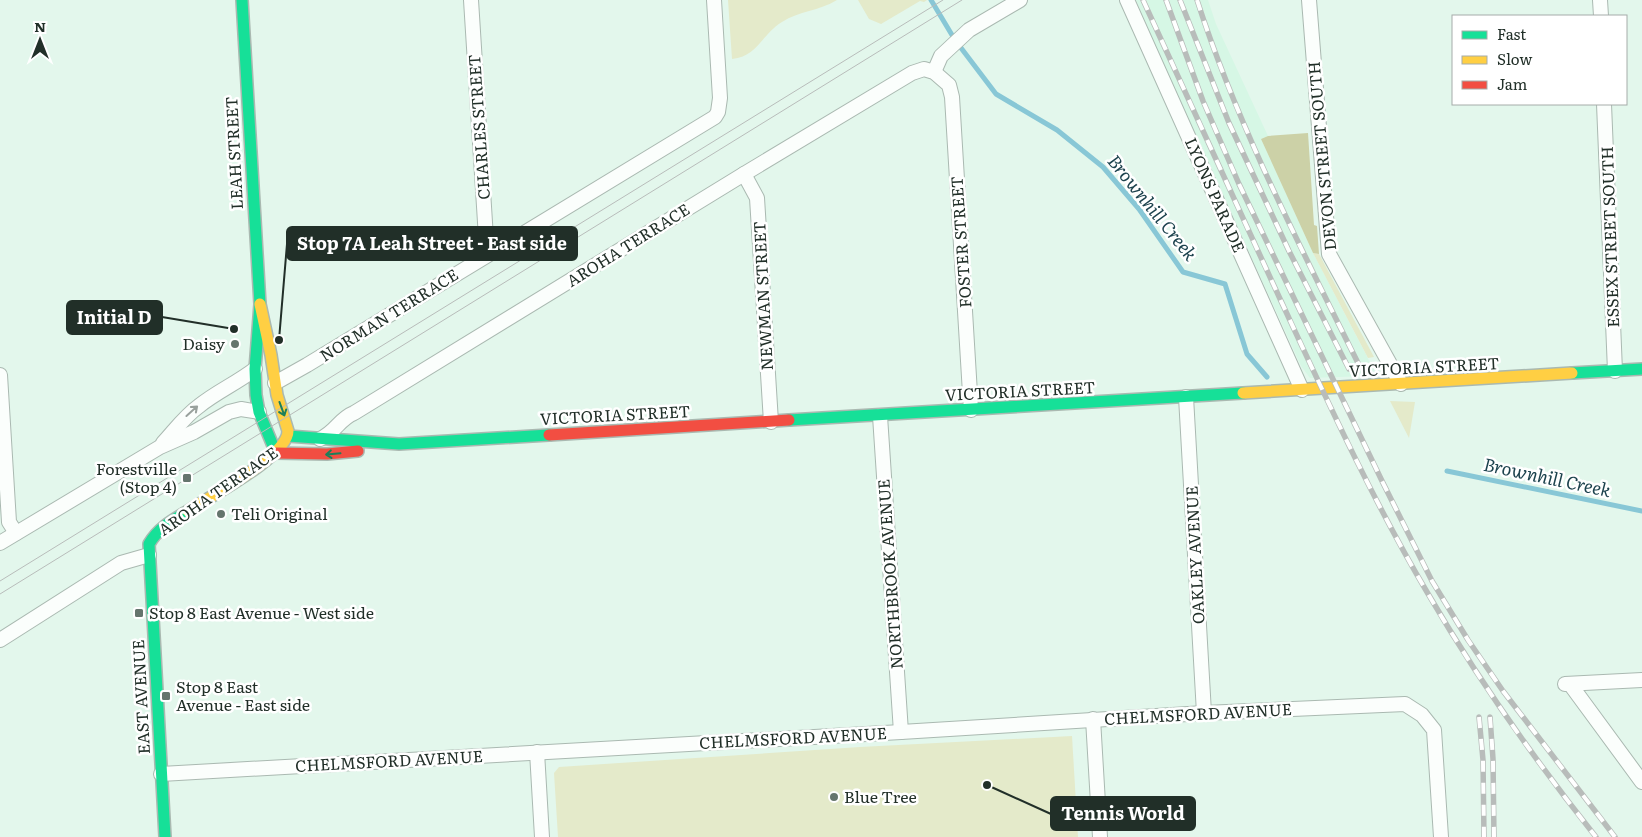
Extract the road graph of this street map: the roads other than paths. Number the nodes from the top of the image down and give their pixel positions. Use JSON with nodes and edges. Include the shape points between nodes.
{"nodes":[{"id":1,"x":242,"y":0,"type":"edge"},
{"id":2,"x":471,"y":0,"type":"edge"},
{"id":3,"x":714,"y":0,"type":"edge"},
{"id":4,"x":1020,"y":0,"type":"edge"},
{"id":5,"x":1127,"y":0,"type":"edge"},
{"id":6,"x":1309,"y":0,"type":"edge"},
{"id":7,"x":1600,"y":0,"type":"edge"},
{"id":8,"x":1601,"y":15,"type":"edge"},
{"id":9,"x":938,"y":74,"type":"junction"},
{"id":10,"x":1604,"y":105,"type":"edge"},
{"id":11,"x":744,"y":174,"type":"junction"},
{"id":12,"x":487,"y":254,"type":"junction"},
{"id":13,"x":260,"y":304,"type":"junction"},
{"id":14,"x":255,"y":369,"type":"junction"},
{"id":15,"x":1642,"y":369,"type":"edge"},
{"id":16,"x":1615,"y":371,"type":"junction"},
{"id":17,"x":0,"y":375,"type":"edge"},
{"id":18,"x":275,"y":382,"type":"junction"},
{"id":19,"x":1401,"y":384,"type":"junction"},
{"id":20,"x":1302,"y":390,"type":"junction"},
{"id":21,"x":1186,"y":397,"type":"junction"},
{"id":22,"x":971,"y":410,"type":"junction"},
{"id":23,"x":259,"y":412,"type":"junction"},
{"id":24,"x":880,"y":416,"type":"junction"},
{"id":25,"x":770,"y":422,"type":"junction"},
{"id":26,"x":288,"y":436,"type":"junction"},
{"id":27,"x":319,"y":439,"type":"junction"},
{"id":28,"x":399,"y":444,"type":"junction"},
{"id":29,"x":160,"y":447,"type":"junction"},
{"id":30,"x":276,"y":453,"type":"junction"},
{"id":31,"x":16,"y":533,"type":"junction"},
{"id":32,"x":0,"y":543,"type":"edge"},
{"id":33,"x":149,"y":555,"type":"junction"},
{"id":34,"x":0,"y":640,"type":"edge"},
{"id":35,"x":1642,"y":680,"type":"edge"},
{"id":36,"x":1204,"y":712,"type":"junction"},
{"id":37,"x":1093,"y":719,"type":"junction"},
{"id":38,"x":901,"y":732,"type":"junction"},
{"id":39,"x":537,"y":752,"type":"junction"},
{"id":40,"x":161,"y":774,"type":"junction"},
{"id":41,"x":1642,"y":782,"type":"edge"},
{"id":42,"x":165,"y":837,"type":"edge"},
{"id":43,"x":542,"y":837,"type":"edge"},
{"id":44,"x":1100,"y":837,"type":"edge"},
{"id":45,"x":1441,"y":837,"type":"edge"}],
"edges":[{"from":1,"to":13,"type":"street","name":"LEAH STREET"},
{"from":2,"to":12,"type":"street","name":"CHARLES STREET"},
{"from":3,"to":12,"type":"street","name":"NORMAN TERRACE","via":[[718,112],[709,121]]},
{"from":4,"to":9,"type":"street","via":[[969,30],[941,56]]},
{"from":5,"to":20,"type":"street","name":"LYONS PARADE"},
{"from":6,"to":19,"type":"street","name":"DEVON STREET SOUTH","via":[[1329,254]]},
{"from":7,"to":8,"type":"street"},
{"from":9,"to":11,"type":"street","name":"AROHA TERRACE","via":[[924,69],[912,73]]},
{"from":9,"to":22,"type":"street","name":"FOSTER STREET","via":[[949,85],[952,97]]},
{"from":10,"to":16,"type":"street","name":"ESSEX STREET SOUTH"},
{"from":11,"to":25,"type":"street","name":"NEWMAN STREET","via":[[757,198]]},
{"from":11,"to":27,"type":"street","name":"AROHA TERRACE","via":[[342,420],[330,434]]},
{"from":12,"to":18,"type":"street","name":"NORMAN TERRACE"},
{"from":13,"to":14,"type":"street","name":"LEAH STREET"},
{"from":13,"to":18,"type":"street","name":"LEAH STREET"},
{"from":14,"to":23,"type":"street","name":"LEAH STREET"},
{"from":29,"to":14,"type":"street","one_way":true,"via":[[198,406]]},
{"from":15,"to":16,"type":"street","name":"VICTORIA STREET"},
{"from":16,"to":19,"type":"street","name":"VICTORIA STREET"},
{"from":17,"to":31,"type":"street","via":[[9,522]]},
{"from":18,"to":26,"type":"street","name":"LEAH STREET","one_way":true},
{"from":19,"to":20,"type":"street","name":"VICTORIA STREET"},
{"from":20,"to":21,"type":"street","name":"VICTORIA STREET"},
{"from":21,"to":22,"type":"street","name":"VICTORIA STREET"},
{"from":21,"to":36,"type":"street","name":"OAKLEY AVENUE"},
{"from":22,"to":24,"type":"street","name":"VICTORIA STREET"},
{"from":23,"to":29,"type":"street","via":[[232,410]]},
{"from":23,"to":30,"type":"street","name":"LEAH STREET"},
{"from":24,"to":25,"type":"street","name":"VICTORIA STREET"},
{"from":24,"to":38,"type":"street","name":"NORTHBROOK AVENUE"},
{"from":25,"to":28,"type":"street","name":"VICTORIA STREET"},
{"from":26,"to":27,"type":"street","name":"VICTORIA STREET"},
{"from":26,"to":30,"type":"street","name":"AROHA TERRACE"},
{"from":27,"to":28,"type":"street","name":"VICTORIA STREET"},
{"from":28,"to":30,"type":"street","name":"VICTORIA STREET","one_way":true,"via":[[326,454]]},
{"from":29,"to":31,"type":"street"},
{"from":30,"to":33,"type":"street","name":"AROHA TERRACE","via":[[165,525],[151,540]]},
{"from":31,"to":32,"type":"street"},
{"from":33,"to":34,"type":"street","name":"AROHA TERRACE","via":[[121,563]]},
{"from":33,"to":40,"type":"street","name":"EAST AVENUE"},
{"from":35,"to":41,"type":"street","via":[[1567,684]]},
{"from":36,"to":37,"type":"street","name":"CHELMSFORD AVENUE"},
{"from":36,"to":45,"type":"street","name":"CHELMSFORD AVENUE","via":[[1404,704],[1422,715],[1434,730]]},
{"from":37,"to":38,"type":"street","name":"CHELMSFORD AVENUE"},
{"from":37,"to":44,"type":"street"},
{"from":38,"to":39,"type":"street","name":"CHELMSFORD AVENUE"},
{"from":39,"to":40,"type":"street","name":"CHELMSFORD AVENUE"},
{"from":39,"to":43,"type":"street"},
{"from":40,"to":42,"type":"street","name":"EAST AVENUE"}]}
